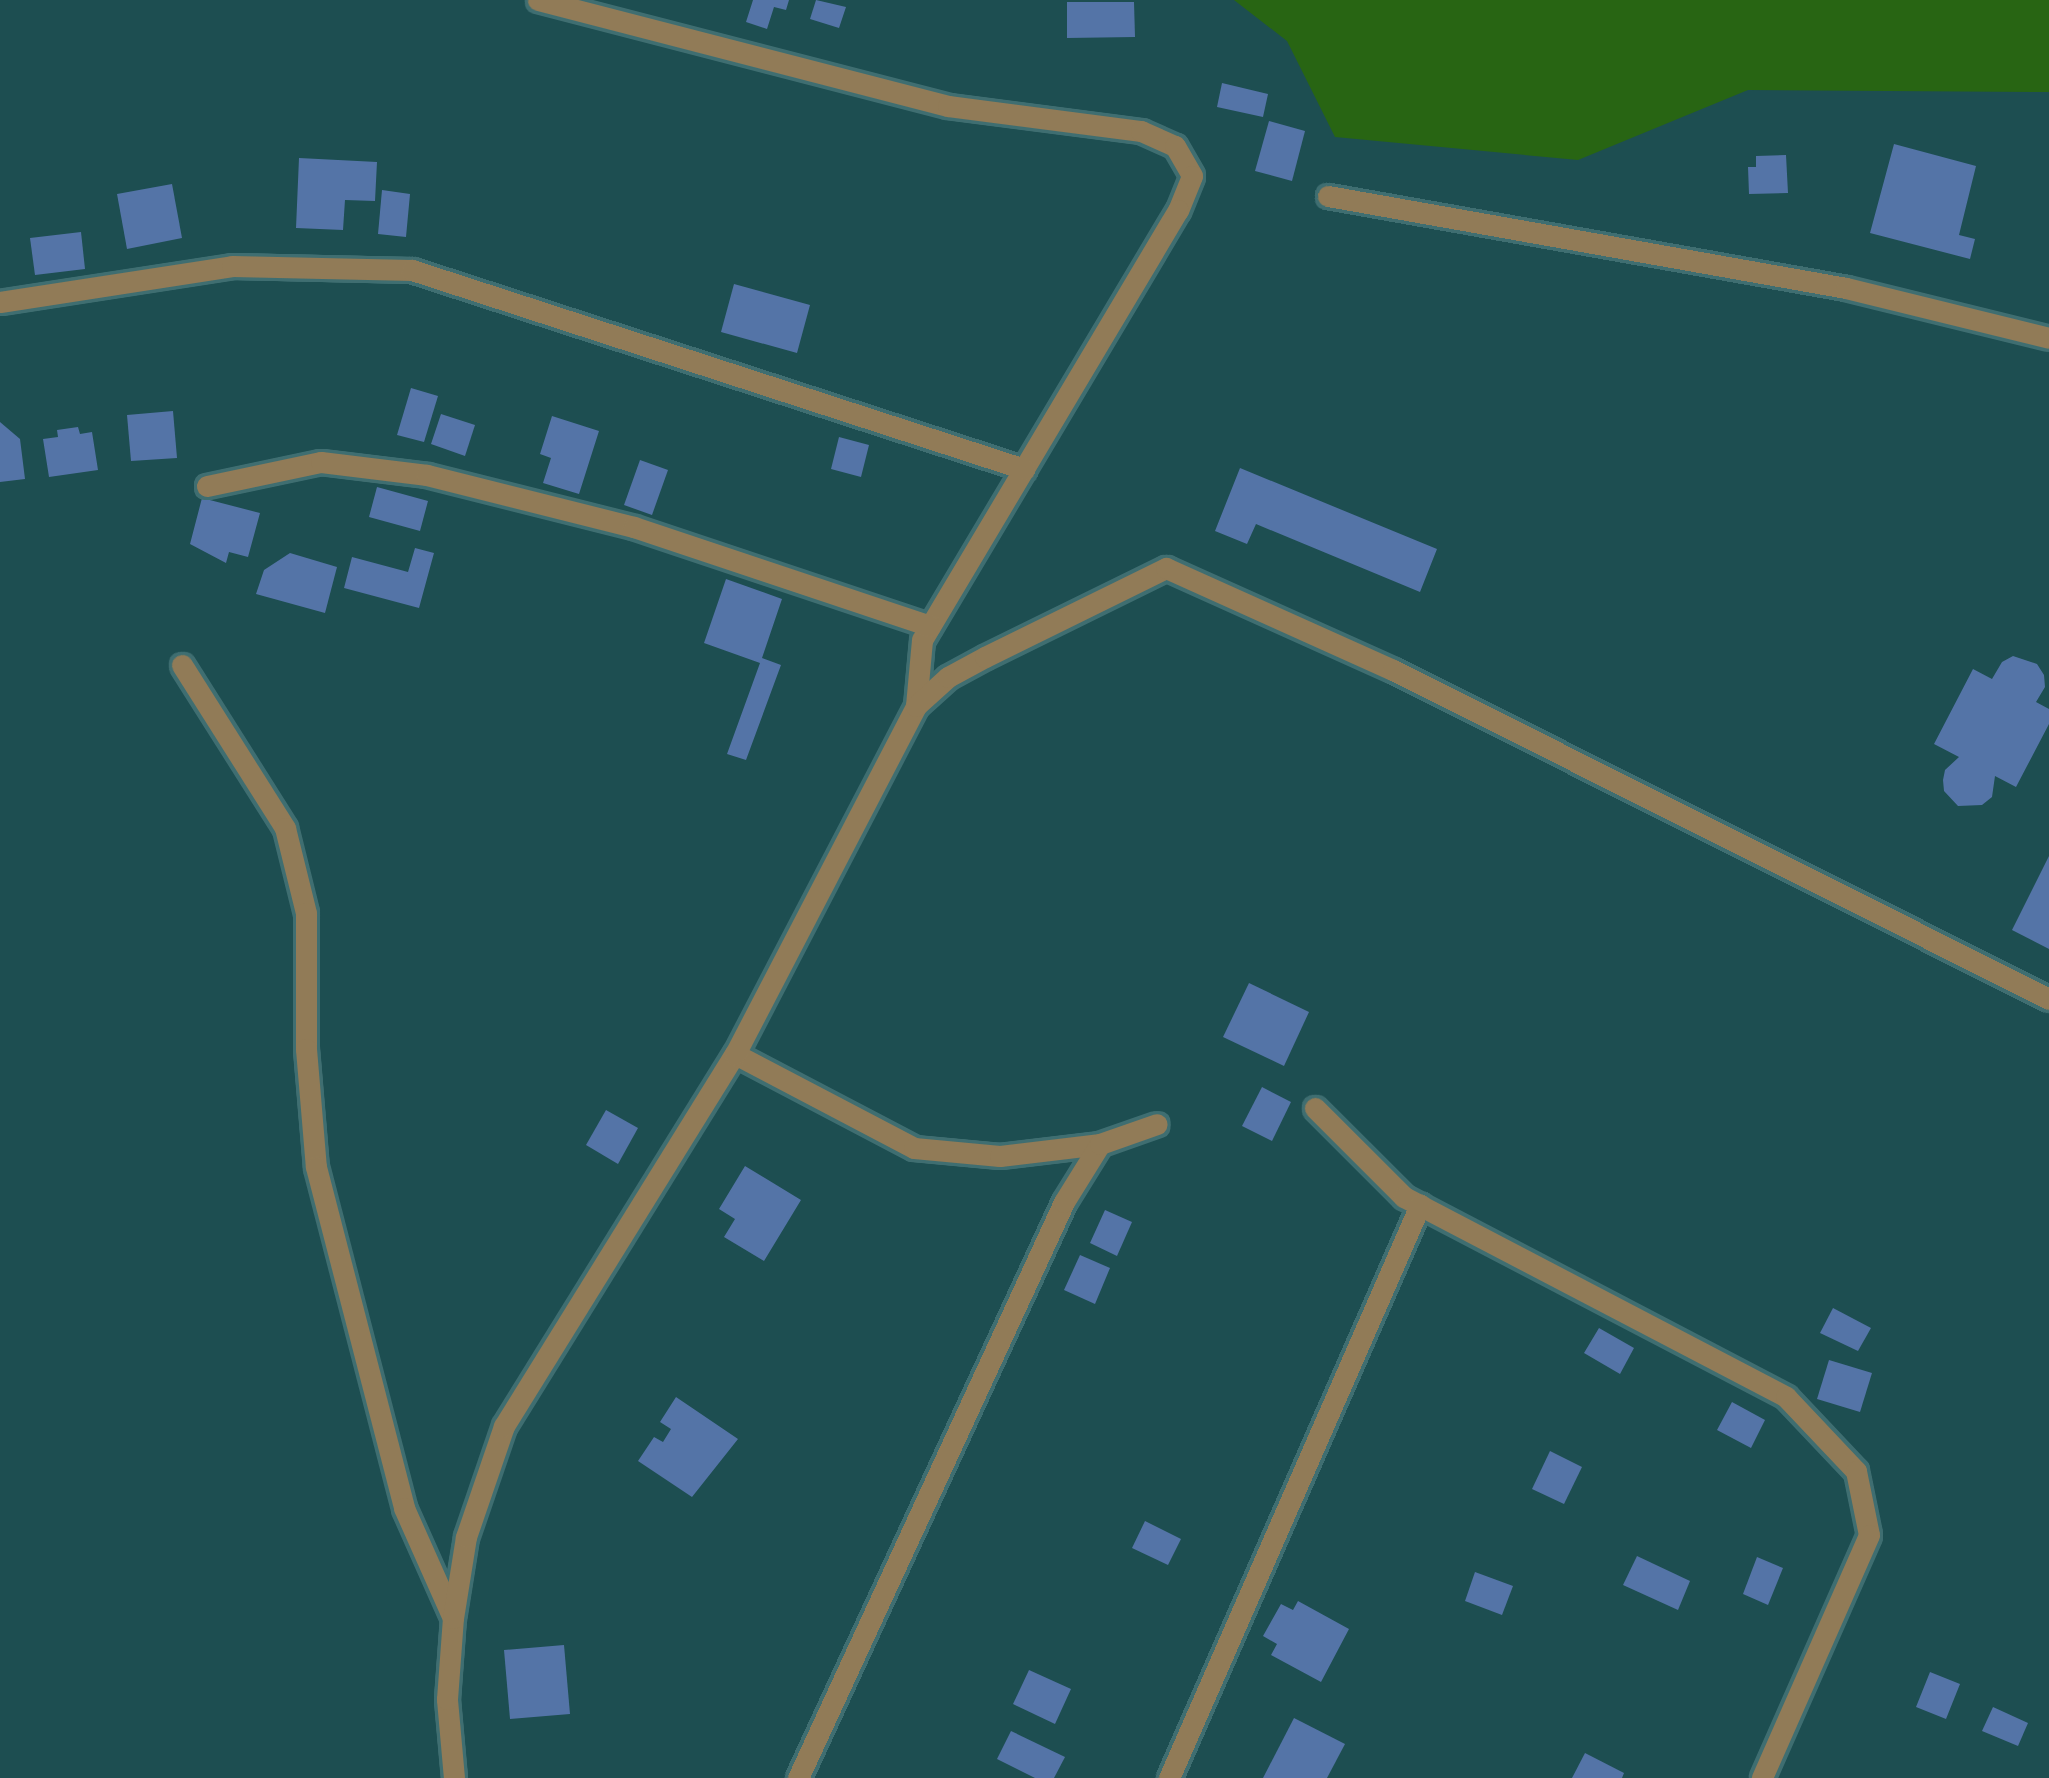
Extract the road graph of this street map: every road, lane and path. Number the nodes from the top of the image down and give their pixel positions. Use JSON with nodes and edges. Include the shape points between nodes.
{"nodes":[{"id":1,"x":538,"y":0,"type":"edge"},
{"id":2,"x":1328,"y":196,"type":"dead end"},
{"id":3,"x":0,"y":302,"type":"edge"},
{"id":4,"x":2049,"y":338,"type":"edge"},
{"id":5,"x":1024,"y":469,"type":"junction"},
{"id":6,"x":207,"y":486,"type":"dead end"},
{"id":7,"x":930,"y":626,"type":"junction"},
{"id":8,"x":182,"y":665,"type":"dead end"},
{"id":9,"x":916,"y":706,"type":"junction"},
{"id":10,"x":2049,"y":999,"type":"edge"},
{"id":11,"x":735,"y":1054,"type":"junction"},
{"id":12,"x":1316,"y":1108,"type":"dead end"},
{"id":13,"x":1156,"y":1124,"type":"dead end"},
{"id":14,"x":1100,"y":1144,"type":"junction"},
{"id":15,"x":1420,"y":1205,"type":"junction"},
{"id":16,"x":453,"y":1618,"type":"junction"},
{"id":17,"x":454,"y":1778,"type":"edge"},
{"id":18,"x":798,"y":1778,"type":"edge"},
{"id":19,"x":1168,"y":1778,"type":"edge"},
{"id":20,"x":1762,"y":1778,"type":"edge"}],
"edges":[{"from":1,"to":5,"type":"lane","via":[[948,106],[1141,130],[1175,146],[1192,176],[1178,210]]},
{"from":2,"to":4,"type":"lane","via":[[1846,288]]},
{"from":3,"to":5,"type":"lane","via":[[232,266],[412,270]]},
{"from":5,"to":7,"type":"lane"},
{"from":6,"to":7,"type":"lane","via":[[321,462],[427,475],[634,526]]},
{"from":7,"to":9,"type":"lane"},
{"from":8,"to":16,"type":"lane","via":[[285,828],[306,914],[316,1167],[404,1508]]},
{"from":9,"to":10,"type":"lane","via":[[985,656],[1166,568],[1394,670]]},
{"from":9,"to":11,"type":"lane"},
{"from":11,"to":14,"type":"lane","via":[[914,1148],[1000,1156]]},
{"from":11,"to":16,"type":"lane","via":[[504,1426],[471,1519]]},
{"from":12,"to":15,"type":"lane"},
{"from":13,"to":14,"type":"lane"},
{"from":14,"to":18,"type":"lane","via":[[1064,1202]]},
{"from":15,"to":19,"type":"lane"},
{"from":15,"to":20,"type":"lane","via":[[1786,1397],[1856,1471],[1869,1534]]},
{"from":16,"to":17,"type":"lane","via":[[447,1699]]}]}
